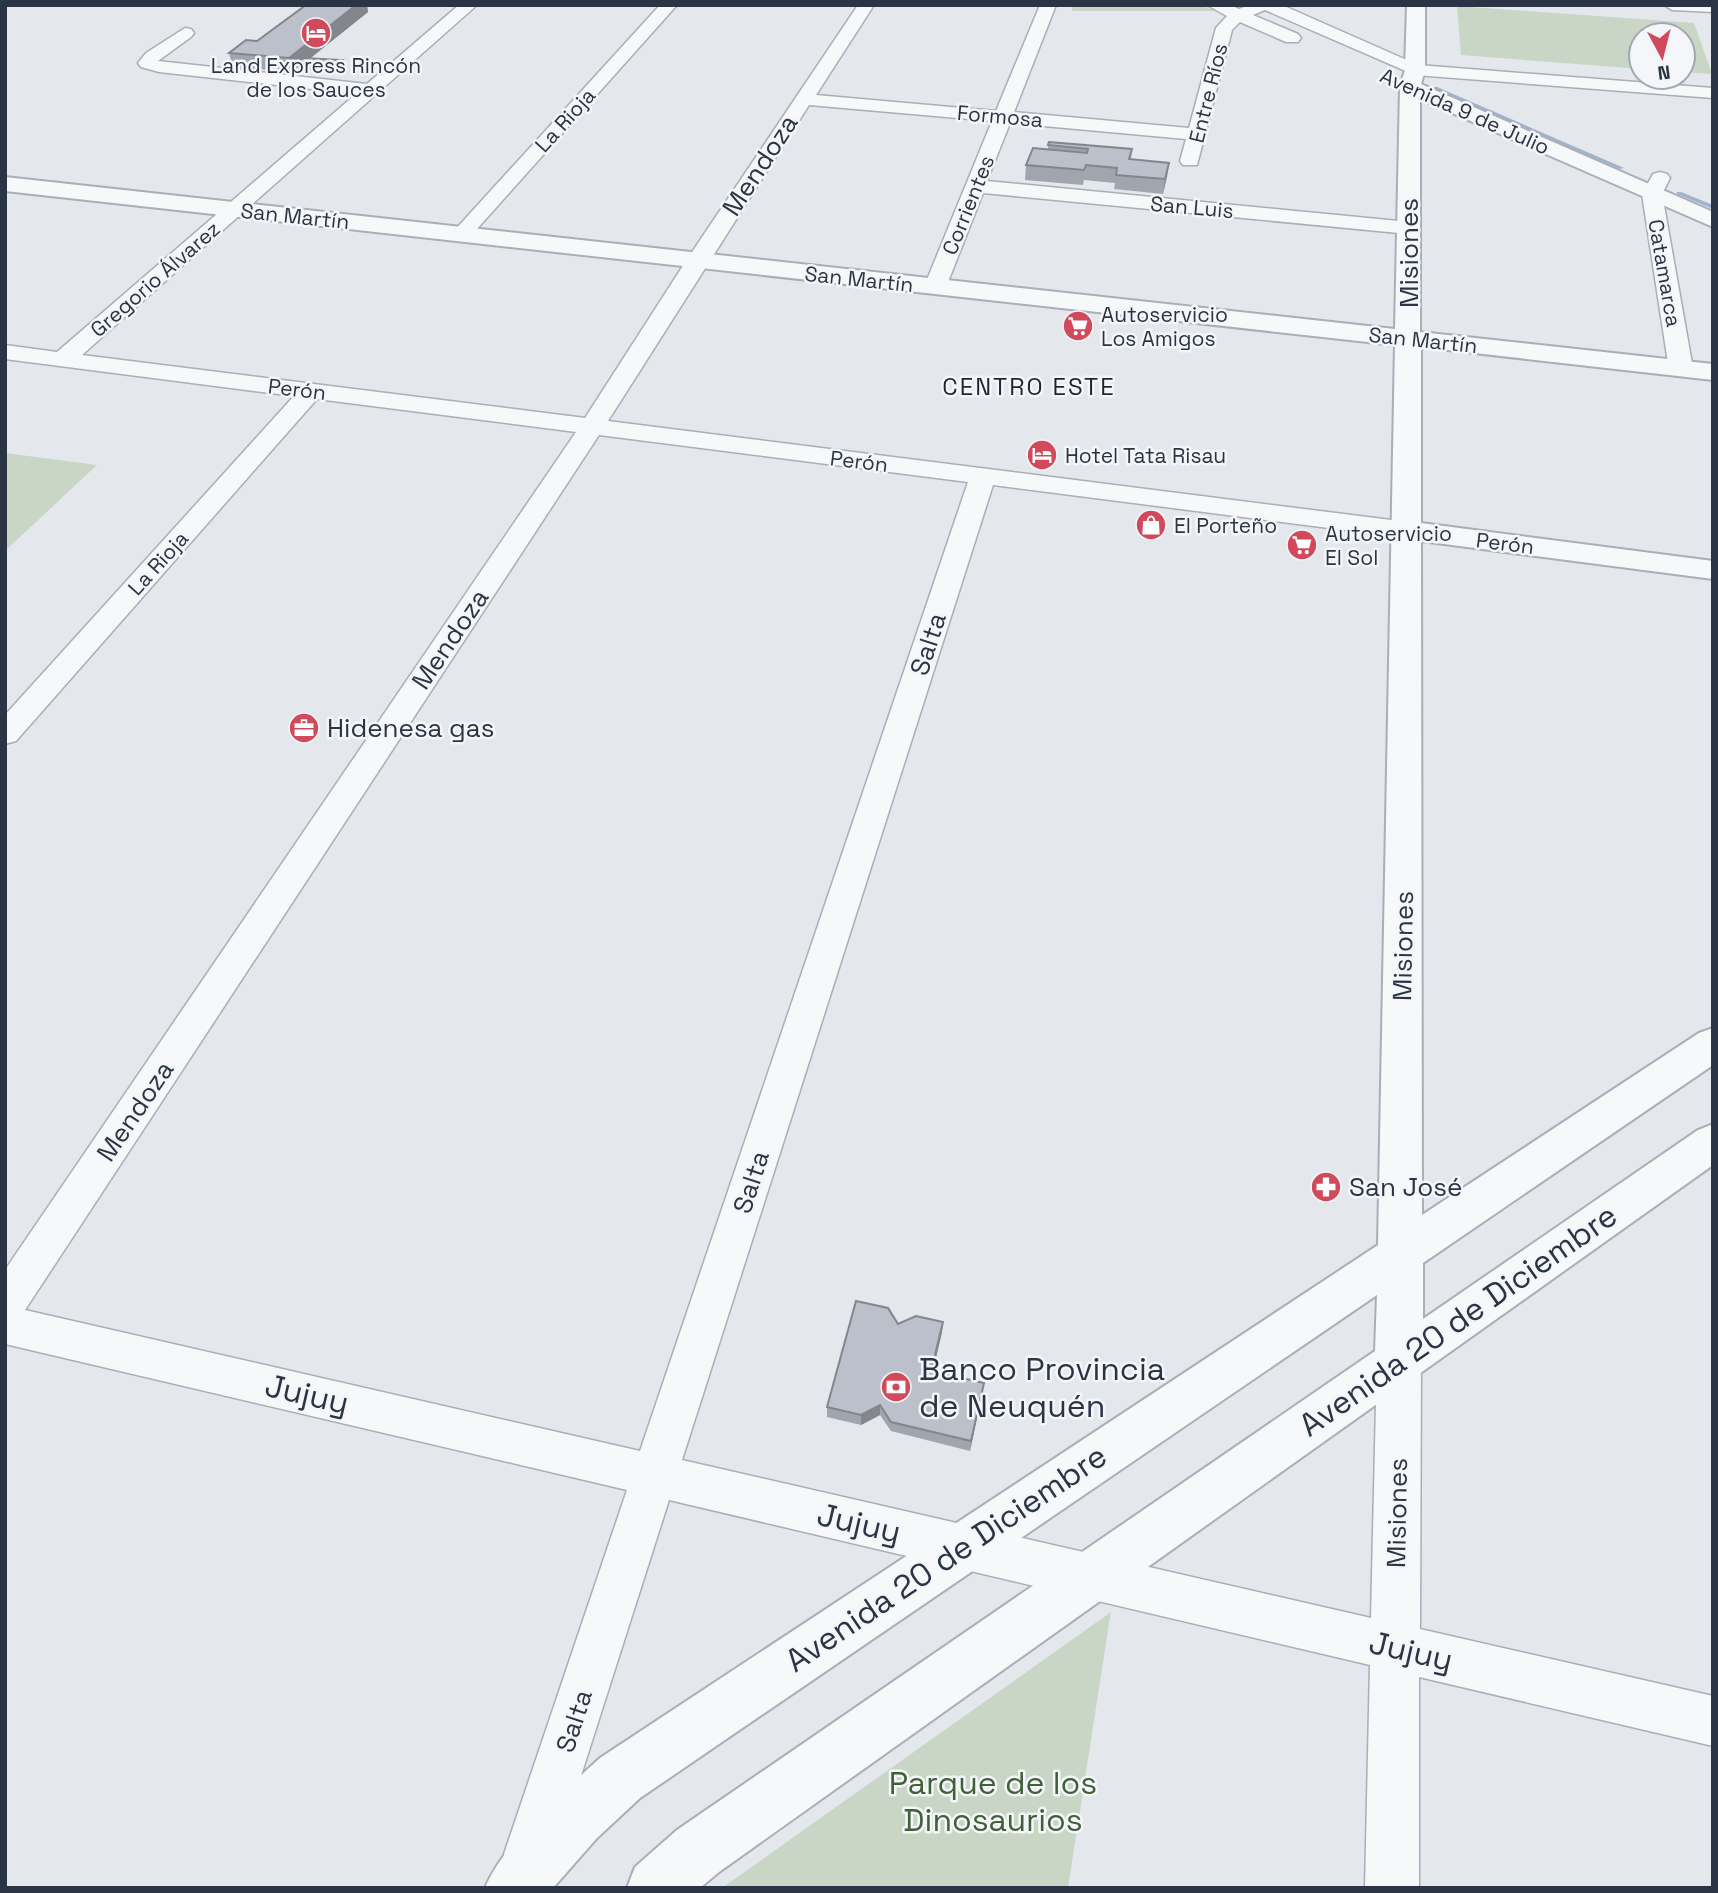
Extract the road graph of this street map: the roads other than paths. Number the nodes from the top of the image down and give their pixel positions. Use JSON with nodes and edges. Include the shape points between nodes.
{"nodes":[{"id":1,"x":469,"y":5,"type":"edge"},
{"id":2,"x":669,"y":5,"type":"edge"},
{"id":3,"x":866,"y":5,"type":"edge"},
{"id":4,"x":1048,"y":5,"type":"edge"},
{"id":5,"x":1215,"y":5,"type":"edge"},
{"id":6,"x":1265,"y":5,"type":"edge"},
{"id":7,"x":1416,"y":5,"type":"edge"},
{"id":8,"x":1672,"y":5,"type":"edge"},
{"id":9,"x":1713,"y":7,"type":"edge"},
{"id":10,"x":1238,"y":15,"type":"junction"},
{"id":11,"x":185,"y":33,"type":"dead end"},
{"id":12,"x":1312,"y":46,"type":"dead end"},
{"id":13,"x":1404,"y":78,"type":"junction"},
{"id":14,"x":371,"y":90,"type":"junction"},
{"id":15,"x":1713,"y":93,"type":"edge"},
{"id":16,"x":804,"y":99,"type":"junction"},
{"id":17,"x":1003,"y":117,"type":"junction"},
{"id":18,"x":1197,"y":134,"type":"junction"},
{"id":19,"x":1190,"y":161,"type":"dead end"},
{"id":20,"x":5,"y":184,"type":"edge"},
{"id":21,"x":975,"y":186,"type":"junction"},
{"id":22,"x":1656,"y":186,"type":"junction"},
{"id":23,"x":1713,"y":200,"type":"edge"},
{"id":24,"x":235,"y":210,"type":"junction"},
{"id":25,"x":1713,"y":220,"type":"edge"},
{"id":26,"x":1409,"y":228,"type":"junction"},
{"id":27,"x":461,"y":235,"type":"junction"},
{"id":28,"x":697,"y":261,"type":"junction"},
{"id":29,"x":935,"y":287,"type":"junction"},
{"id":30,"x":1408,"y":339,"type":"junction"},
{"id":31,"x":5,"y":352,"type":"edge"},
{"id":32,"x":63,"y":359,"type":"junction"},
{"id":33,"x":1681,"y":369,"type":"junction"},
{"id":34,"x":1713,"y":372,"type":"edge"},
{"id":35,"x":311,"y":391,"type":"junction"},
{"id":36,"x":592,"y":427,"type":"junction"},
{"id":37,"x":983,"y":477,"type":"junction"},
{"id":38,"x":1407,"y":530,"type":"junction"},
{"id":39,"x":1713,"y":570,"type":"edge"},
{"id":40,"x":5,"y":734,"type":"edge"},
{"id":41,"x":1713,"y":1044,"type":"edge"},
{"id":42,"x":1713,"y":1142,"type":"edge"},
{"id":43,"x":1400,"y":1253,"type":"junction"},
{"id":44,"x":5,"y":1305,"type":"edge"},
{"id":45,"x":5,"y":1325,"type":"edge"},
{"id":46,"x":1399,"y":1360,"type":"junction"},
{"id":47,"x":655,"y":1475,"type":"junction"},
{"id":48,"x":962,"y":1547,"type":"junction"},
{"id":49,"x":1091,"y":1577,"type":"junction"},
{"id":50,"x":1395,"y":1647,"type":"junction"},
{"id":51,"x":1713,"y":1721,"type":"edge"},
{"id":52,"x":521,"y":1884,"type":"edge"},
{"id":53,"x":656,"y":1888,"type":"edge"},
{"id":54,"x":1392,"y":1888,"type":"edge"}],
"edges":[{"from":1,"to":14,"type":"street","name":"Gregorio Álvarez"},
{"from":2,"to":27,"type":"street","name":"La Rioja"},
{"from":3,"to":16,"type":"street","name":"Mendoza"},
{"from":4,"to":17,"type":"street","name":"Corrientes"},
{"from":5,"to":10,"type":"street"},
{"from":6,"to":10,"type":"street","name":"Entre Ríos"},
{"from":6,"to":13,"type":"street","name":"Avenida 9 de Julio"},
{"from":7,"to":13,"type":"street","name":"Misiones"},
{"from":8,"to":9,"type":"street"},
{"from":10,"to":12,"type":"street"},
{"from":10,"to":18,"type":"street","name":"Entre Ríos","via":[[1224,28]]},
{"from":11,"to":14,"type":"street","via":[[147,63]]},
{"from":13,"to":15,"type":"street"},
{"from":13,"to":22,"type":"street","name":"Avenida 9 de Julio"},
{"from":13,"to":26,"type":"street","name":"Misiones"},
{"from":14,"to":24,"type":"street","name":"Gregorio Álvarez"},
{"from":16,"to":17,"type":"street","name":"Formosa"},
{"from":16,"to":28,"type":"street","name":"Mendoza"},
{"from":17,"to":18,"type":"street","name":"Formosa"},
{"from":17,"to":21,"type":"street","name":"Corrientes"},
{"from":18,"to":19,"type":"street","name":"Entre Ríos"},
{"from":20,"to":24,"type":"street","name":"San Martín"},
{"from":21,"to":26,"type":"street","name":"San Luis"},
{"from":21,"to":29,"type":"street","name":"Corrientes"},
{"from":22,"to":23,"type":"street","name":"Avenida 9 de Julio"},
{"from":22,"to":25,"type":"street","name":"Avenida 9 de Julio"},
{"from":22,"to":33,"type":"street","name":"Catamarca"},
{"from":24,"to":27,"type":"street","name":"San Martín"},
{"from":24,"to":32,"type":"street","name":"Gregorio Álvarez"},
{"from":26,"to":30,"type":"street","name":"Misiones"},
{"from":27,"to":28,"type":"street","name":"San Martín"},
{"from":28,"to":29,"type":"street","name":"San Martín"},
{"from":28,"to":36,"type":"street","name":"Mendoza"},
{"from":29,"to":30,"type":"street","name":"San Martín"},
{"from":30,"to":33,"type":"street","name":"San Martín"},
{"from":30,"to":38,"type":"street","name":"Misiones"},
{"from":31,"to":32,"type":"street","name":"Perón"},
{"from":32,"to":35,"type":"street","name":"Perón"},
{"from":33,"to":34,"type":"street","name":"San Martín"},
{"from":35,"to":36,"type":"street","name":"Perón"},
{"from":35,"to":40,"type":"street","name":"La Rioja"},
{"from":36,"to":37,"type":"street","name":"Perón"},
{"from":36,"to":44,"type":"street","name":"Mendoza"},
{"from":37,"to":38,"type":"street","name":"Perón"},
{"from":37,"to":47,"type":"street","name":"Salta"},
{"from":38,"to":39,"type":"street","name":"Perón"},
{"from":38,"to":43,"type":"street","name":"Misiones"},
{"from":41,"to":43,"type":"street","name":"Avenida 20 de Diciembre"},
{"from":42,"to":46,"type":"street","name":"Avenida 20 de Diciembre"},
{"from":43,"to":46,"type":"street","name":"Misiones"},
{"from":43,"to":48,"type":"street","name":"Avenida 20 de Diciembre"},
{"from":45,"to":47,"type":"street","name":"Jujuy"},
{"from":46,"to":49,"type":"street","name":"Avenida 20 de Diciembre"},
{"from":46,"to":50,"type":"street","name":"Misiones"},
{"from":47,"to":48,"type":"street","name":"Jujuy"},
{"from":47,"to":52,"type":"street","name":"Salta"},
{"from":48,"to":49,"type":"street","name":"Jujuy"},
{"from":48,"to":52,"type":"street","name":"Avenida 20 de Diciembre","via":[[620,1778],[577,1818]]},
{"from":49,"to":50,"type":"street","name":"Jujuy"},
{"from":49,"to":53,"type":"street","name":"Avenida 20 de Diciembre","via":[[698,1851]]},
{"from":50,"to":51,"type":"street","name":"Jujuy"},
{"from":50,"to":54,"type":"street","name":"Misiones"}]}
